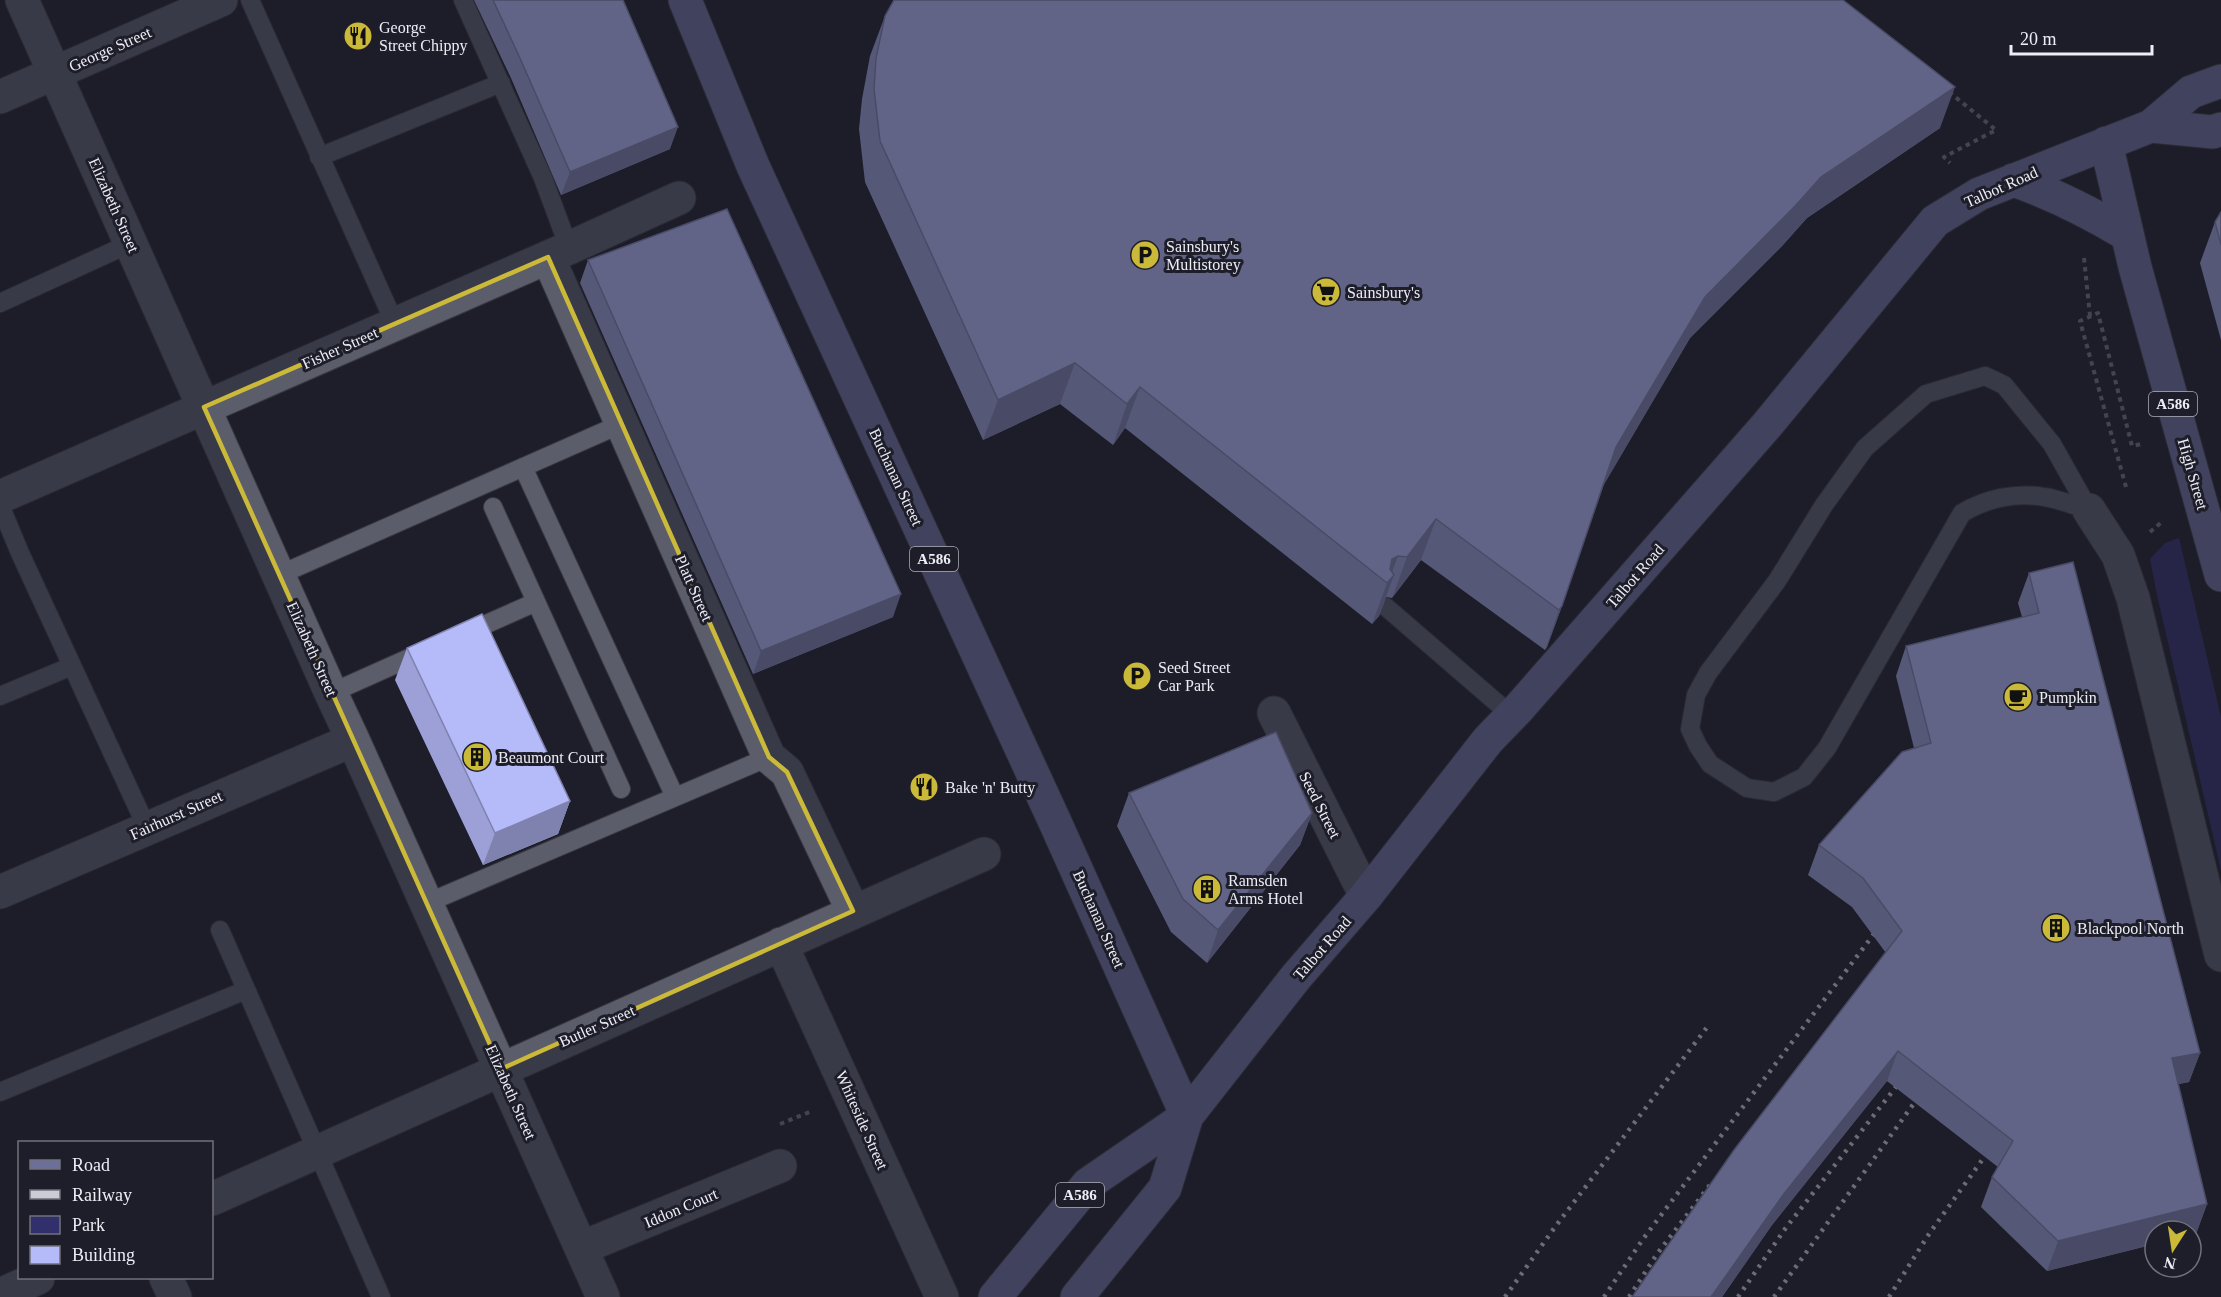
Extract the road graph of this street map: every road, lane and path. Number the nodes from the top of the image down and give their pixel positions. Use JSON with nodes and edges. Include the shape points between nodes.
{"nodes":[{"id":1,"x":22,"y":0,"type":"edge"},
{"id":2,"x":221,"y":0,"type":"edge"},
{"id":3,"x":250,"y":0,"type":"edge"},
{"id":4,"x":463,"y":0,"type":"edge"},
{"id":5,"x":686,"y":0,"type":"edge"},
{"id":6,"x":55,"y":73,"type":"junction"},
{"id":7,"x":2221,"y":81,"type":"edge"},
{"id":8,"x":501,"y":83,"type":"junction"},
{"id":9,"x":1942,"y":86,"type":"edge"},
{"id":10,"x":0,"y":97,"type":"edge"},
{"id":11,"x":2151,"y":126,"type":"junction"},
{"id":12,"x":2221,"y":129,"type":"edge"},
{"id":13,"x":2106,"y":142,"type":"junction"},
{"id":14,"x":319,"y":157,"type":"junction"},
{"id":15,"x":2013,"y":180,"type":"junction"},
{"id":16,"x":1979,"y":194,"type":"junction"},
{"id":17,"x":679,"y":198,"type":"dead end"},
{"id":18,"x":2126,"y":234,"type":"junction"},
{"id":19,"x":132,"y":243,"type":"junction"},
{"id":20,"x":2083,"y":248,"type":"dead end"},
{"id":21,"x":559,"y":253,"type":"junction"},
{"id":22,"x":0,"y":303,"type":"edge"},
{"id":23,"x":2090,"y":316,"type":"junction"},
{"id":24,"x":395,"y":324,"type":"junction"},
{"id":25,"x":204,"y":407,"type":"junction"},
{"id":26,"x":621,"y":424,"type":"junction"},
{"id":27,"x":2148,"y":442,"type":"dead end"},
{"id":28,"x":523,"y":467,"type":"junction"},
{"id":29,"x":2128,"y":494,"type":"dead end"},
{"id":30,"x":0,"y":497,"type":"edge"},
{"id":31,"x":0,"y":505,"type":"edge"},
{"id":32,"x":493,"y":507,"type":"dead end"},
{"id":33,"x":2089,"y":510,"type":"junction"},
{"id":34,"x":279,"y":575,"type":"junction"},
{"id":35,"x":2221,"y":575,"type":"edge"},
{"id":36,"x":536,"y":602,"type":"junction"},
{"id":37,"x":1386,"y":607,"type":"edge"},
{"id":38,"x":72,"y":666,"type":"junction"},
{"id":39,"x":331,"y":693,"type":"junction"},
{"id":40,"x":0,"y":696,"type":"edge"},
{"id":41,"x":1274,"y":713,"type":"dead end"},
{"id":42,"x":1511,"y":716,"type":"junction"},
{"id":43,"x":353,"y":740,"type":"junction"},
{"id":44,"x":769,"y":757,"type":"junction"},
{"id":45,"x":621,"y":789,"type":"dead end"},
{"id":46,"x":675,"y":797,"type":"junction"},
{"id":47,"x":147,"y":828,"type":"junction"},
{"id":48,"x":984,"y":854,"type":"dead end"},
{"id":49,"x":0,"y":892,"type":"edge"},
{"id":50,"x":1366,"y":896,"type":"junction"},
{"id":51,"x":427,"y":903,"type":"junction"},
{"id":52,"x":853,"y":911,"type":"junction"},
{"id":53,"x":220,"y":930,"type":"dead end"},
{"id":54,"x":781,"y":944,"type":"junction"},
{"id":55,"x":2221,"y":956,"type":"edge"},
{"id":56,"x":246,"y":990,"type":"junction"},
{"id":57,"x":501,"y":1069,"type":"junction"},
{"id":58,"x":0,"y":1092,"type":"edge"},
{"id":59,"x":1187,"y":1116,"type":"junction"},
{"id":60,"x":316,"y":1153,"type":"junction"},
{"id":61,"x":780,"y":1166,"type":"dead end"},
{"id":62,"x":213,"y":1199,"type":"edge"},
{"id":63,"x":581,"y":1248,"type":"junction"},
{"id":64,"x":36,"y":1279,"type":"edge"},
{"id":65,"x":166,"y":1279,"type":"edge"},
{"id":66,"x":0,"y":1295,"type":"edge"},
{"id":67,"x":175,"y":1297,"type":"edge"},
{"id":68,"x":381,"y":1297,"type":"edge"},
{"id":69,"x":603,"y":1297,"type":"edge"},
{"id":70,"x":942,"y":1297,"type":"edge"},
{"id":71,"x":995,"y":1297,"type":"edge"},
{"id":72,"x":1077,"y":1297,"type":"edge"}],
"edges":[{"from":1,"to":6,"type":"street","name":"Elizabeth Street"},
{"from":2,"to":6,"type":"street","name":"George Street"},
{"from":3,"to":14,"type":"lane"},
{"from":4,"to":8,"type":"lane"},
{"from":5,"to":59,"type":"main road","name":"Buchanan Street","number":"A586","via":[[753,166]]},
{"from":6,"to":10,"type":"street","name":"George Street"},
{"from":6,"to":19,"type":"street","name":"Elizabeth Street"},
{"from":7,"to":11,"type":"main road","name":"Talbot Road","via":[[2191,93]]},
{"from":8,"to":14,"type":"lane"},
{"from":8,"to":21,"type":"lane","via":[[543,178]]},
{"from":9,"to":16,"type":"path","via":[[1996,130],[1944,157]]},
{"from":11,"to":12,"type":"main road","name":"Talbot Road","via":[[2213,132]]},
{"from":11,"to":13,"type":"main road","name":"Talbot Road"},
{"from":13,"to":15,"type":"main road","name":"Talbot Road"},
{"from":13,"to":18,"type":"main road","name":"High Street","number":"A586"},
{"from":14,"to":24,"type":"lane"},
{"from":15,"to":16,"type":"main road","name":"Talbot Road"},
{"from":15,"to":18,"type":"main road","via":[[2082,207]]},
{"from":16,"to":42,"type":"main road","name":"Talbot Road","via":[[1935,221],[1767,425]]},
{"from":17,"to":21,"type":"street","name":"Fisher Street"},
{"from":18,"to":35,"type":"main road","name":"High Street","number":"A586"},
{"from":19,"to":22,"type":"lane"},
{"from":19,"to":25,"type":"street","name":"Elizabeth Street"},
{"from":20,"to":23,"type":"path"},
{"from":21,"to":24,"type":"street","name":"Fisher Street"},
{"from":21,"to":26,"type":"street","name":"Platt Street"},
{"from":23,"to":27,"type":"path","via":[[2098,313],[2132,446]]},
{"from":23,"to":29,"type":"path","via":[[2080,321]]},
{"from":24,"to":25,"type":"street","name":"Fisher Street"},
{"from":25,"to":30,"type":"street","name":"Fisher Street"},
{"from":25,"to":34,"type":"street","name":"Elizabeth Street"},
{"from":26,"to":28,"type":"lane"},
{"from":26,"to":44,"type":"street","name":"Platt Street"},
{"from":28,"to":34,"type":"lane"},
{"from":28,"to":46,"type":"lane"},
{"from":31,"to":38,"type":"lane"},
{"from":32,"to":36,"type":"lane"},
{"from":33,"to":33,"type":"lane","via":[[2043,496],[2001,497],[1962,513],[1827,748],[1804,777],[1774,792],[1747,788],[1710,764],[1698,746],[1690,729],[1696,695],[1708,673],[1777,581],[1865,448],[1926,394],[1986,376],[2004,385],[2052,444]]},
{"from":33,"to":55,"type":"street","via":[[2118,555],[2133,598]]},
{"from":34,"to":39,"type":"street","name":"Elizabeth Street"},
{"from":36,"to":39,"type":"lane"},
{"from":36,"to":45,"type":"lane"},
{"from":37,"to":42,"type":"lane"},
{"from":38,"to":40,"type":"lane"},
{"from":38,"to":47,"type":"lane"},
{"from":39,"to":43,"type":"street","name":"Elizabeth Street"},
{"from":41,"to":50,"type":"street","name":"Seed Street"},
{"from":42,"to":50,"type":"main road","name":"Talbot Road"},
{"from":43,"to":47,"type":"street","name":"Fairhurst Street"},
{"from":43,"to":51,"type":"street","name":"Elizabeth Street"},
{"from":44,"to":46,"type":"lane"},
{"from":44,"to":52,"type":"street","name":"Platt Street","via":[[787,772]]},
{"from":46,"to":51,"type":"lane"},
{"from":47,"to":49,"type":"street","name":"Fairhurst Street"},
{"from":48,"to":52,"type":"street","name":"Butler Street"},
{"from":50,"to":59,"type":"main road","name":"Talbot Road","via":[[1296,977]]},
{"from":51,"to":57,"type":"street","name":"Elizabeth Street"},
{"from":52,"to":54,"type":"street","name":"Butler Street"},
{"from":53,"to":56,"type":"lane"},
{"from":54,"to":57,"type":"street","name":"Butler Street"},
{"from":54,"to":70,"type":"street","name":"Whiteside Street"},
{"from":56,"to":58,"type":"lane"},
{"from":56,"to":60,"type":"lane"},
{"from":57,"to":60,"type":"street","name":"Butler Street"},
{"from":57,"to":63,"type":"street","name":"Elizabeth Street"},
{"from":59,"to":71,"type":"main road","name":"Talbot Road","number":"A586","via":[[1088,1184]]},
{"from":59,"to":72,"type":"main road","name":"Talbot Road","via":[[1165,1188]]},
{"from":60,"to":62,"type":"street","name":"Butler Street"},
{"from":60,"to":68,"type":"lane"},
{"from":61,"to":63,"type":"street","name":"Iddon Court"},
{"from":63,"to":69,"type":"street","name":"Elizabeth Street"},
{"from":64,"to":66,"type":"street"},
{"from":65,"to":67,"type":"street"}]}
